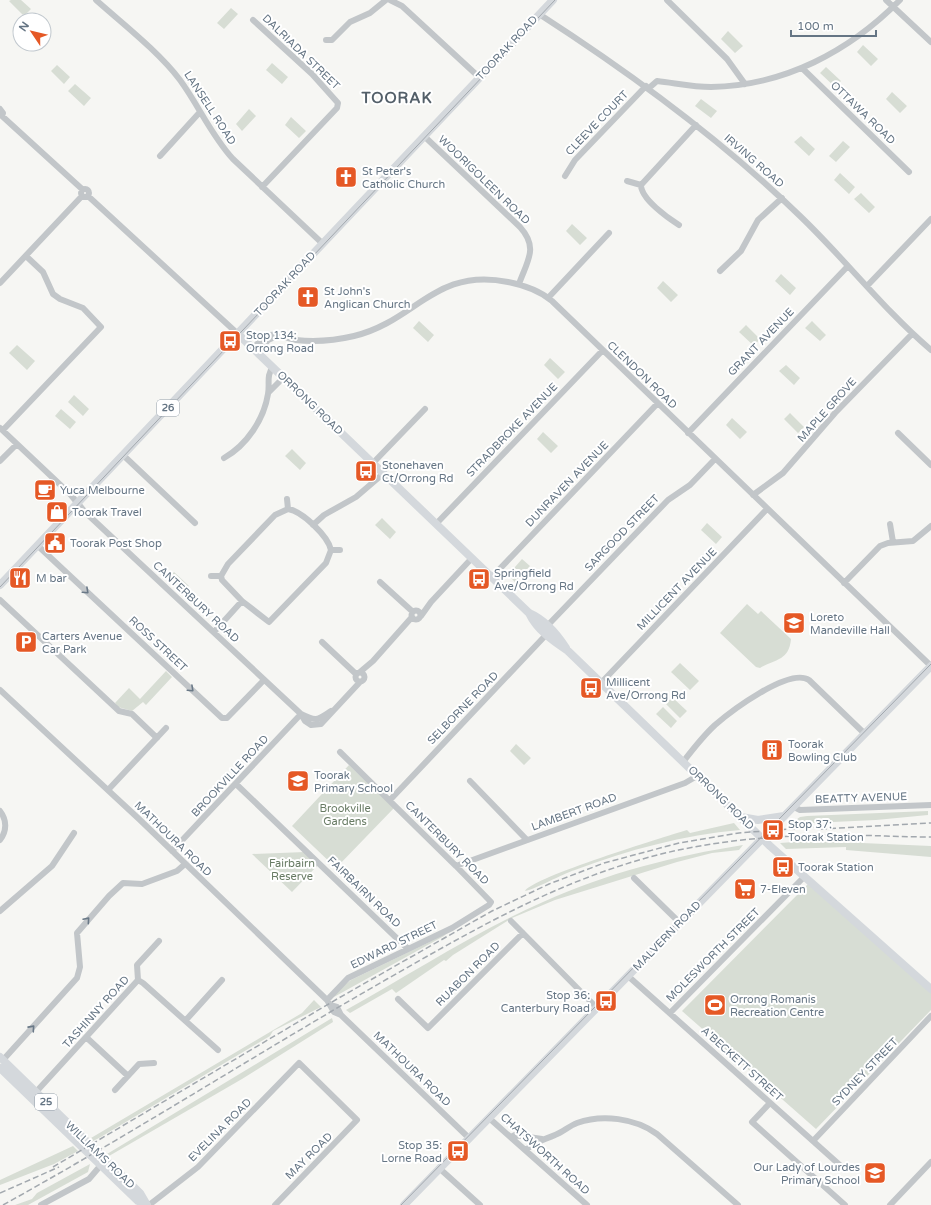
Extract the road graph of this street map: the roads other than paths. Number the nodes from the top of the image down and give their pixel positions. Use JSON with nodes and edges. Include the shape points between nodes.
{"nodes":[{"id":1,"x":96,"y":0,"type":"edge"},
{"id":2,"x":386,"y":0,"type":"edge"},
{"id":3,"x":390,"y":0,"type":"edge"},
{"id":4,"x":553,"y":0,"type":"edge"},
{"id":5,"x":667,"y":0,"type":"edge"},
{"id":6,"x":900,"y":0,"type":"edge"},
{"id":7,"x":397,"y":1,"type":"edge"},
{"id":8,"x":379,"y":2,"type":"edge"},
{"id":9,"x":891,"y":3,"type":"edge"},
{"id":10,"x":539,"y":14,"type":"junction"},
{"id":11,"x":253,"y":20,"type":"dead end"},
{"id":12,"x":326,"y":40,"type":"dead end"},
{"id":13,"x":931,"y":42,"type":"edge"},
{"id":14,"x":802,"y":68,"type":"junction"},
{"id":15,"x":480,"y":78,"type":"junction"},
{"id":16,"x":745,"y":84,"type":"junction"},
{"id":17,"x":648,"y":87,"type":"junction"},
{"id":18,"x":661,"y":89,"type":"junction"},
{"id":19,"x":0,"y":109,"type":"edge"},
{"id":20,"x":200,"y":112,"type":"junction"},
{"id":21,"x":1,"y":117,"type":"edge"},
{"id":22,"x":696,"y":125,"type":"junction"},
{"id":23,"x":424,"y":136,"type":"junction"},
{"id":24,"x":160,"y":156,"type":"dead end"},
{"id":25,"x":910,"y":172,"type":"dead end"},
{"id":26,"x":565,"y":176,"type":"dead end"},
{"id":27,"x":627,"y":181,"type":"dead end"},
{"id":28,"x":641,"y":185,"type":"junction"},
{"id":29,"x":262,"y":187,"type":"junction"},
{"id":30,"x":84,"y":194,"type":"junction"},
{"id":31,"x":782,"y":198,"type":"junction"},
{"id":32,"x":931,"y":219,"type":"edge"},
{"id":33,"x":679,"y":225,"type":"dead end"},
{"id":34,"x":609,"y":233,"type":"dead end"},
{"id":35,"x":323,"y":244,"type":"junction"},
{"id":36,"x":26,"y":256,"type":"junction"},
{"id":37,"x":848,"y":266,"type":"junction"},
{"id":38,"x":720,"y":271,"type":"dead end"},
{"id":39,"x":0,"y":283,"type":"edge"},
{"id":40,"x":518,"y":284,"type":"junction"},
{"id":41,"x":867,"y":286,"type":"junction"},
{"id":42,"x":548,"y":298,"type":"junction"},
{"id":43,"x":238,"y":334,"type":"junction"},
{"id":44,"x":912,"y":334,"type":"junction"},
{"id":45,"x":930,"y":347,"type":"edge"},
{"id":46,"x":255,"y":350,"type":"junction"},
{"id":47,"x":602,"y":351,"type":"junction"},
{"id":48,"x":273,"y":367,"type":"junction"},
{"id":49,"x":284,"y":377,"type":"junction"},
{"id":50,"x":269,"y":392,"type":"junction"},
{"id":51,"x":657,"y":404,"type":"junction"},
{"id":52,"x":425,"y":409,"type":"dead end"},
{"id":53,"x":1,"y":429,"type":"edge"},
{"id":54,"x":688,"y":433,"type":"junction"},
{"id":55,"x":898,"y":433,"type":"dead end"},
{"id":56,"x":17,"y":444,"type":"junction"},
{"id":57,"x":123,"y":455,"type":"junction"},
{"id":58,"x":224,"y":458,"type":"dead end"},
{"id":59,"x":715,"y":459,"type":"junction"},
{"id":60,"x":0,"y":461,"type":"edge"},
{"id":61,"x":373,"y":463,"type":"junction"},
{"id":62,"x":931,"y":465,"type":"edge"},
{"id":63,"x":384,"y":473,"type":"junction"},
{"id":64,"x":753,"y":495,"type":"junction"},
{"id":65,"x":288,"y":499,"type":"dead end"},
{"id":66,"x":78,"y":503,"type":"junction"},
{"id":67,"x":288,"y":509,"type":"junction"},
{"id":68,"x":767,"y":509,"type":"junction"},
{"id":69,"x":195,"y":523,"type":"dead end"},
{"id":70,"x":436,"y":524,"type":"junction"},
{"id":71,"x":890,"y":524,"type":"dead end"},
{"id":72,"x":313,"y":525,"type":"junction"},
{"id":73,"x":931,"y":526,"type":"edge"},
{"id":74,"x":893,"y":542,"type":"junction"},
{"id":75,"x":37,"y":545,"type":"junction"},
{"id":76,"x":331,"y":550,"type":"junction"},
{"id":77,"x":340,"y":550,"type":"dead end"},
{"id":78,"x":472,"y":558,"type":"junction"},
{"id":79,"x":211,"y":576,"type":"dead end"},
{"id":80,"x":221,"y":576,"type":"junction"},
{"id":81,"x":492,"y":578,"type":"junction"},
{"id":82,"x":380,"y":582,"type":"dead end"},
{"id":83,"x":844,"y":583,"type":"junction"},
{"id":84,"x":0,"y":585,"type":"edge"},
{"id":85,"x":0,"y":600,"type":"edge"},
{"id":86,"x":242,"y":601,"type":"junction"},
{"id":87,"x":416,"y":615,"type":"junction"},
{"id":88,"x":269,"y":622,"type":"junction"},
{"id":89,"x":269,"y":629,"type":"dead end"},
{"id":90,"x":547,"y":630,"type":"junction"},
{"id":91,"x":214,"y":632,"type":"junction"},
{"id":92,"x":322,"y":642,"type":"dead end"},
{"id":93,"x":931,"y":666,"type":"edge"},
{"id":94,"x":359,"y":677,"type":"junction"},
{"id":95,"x":264,"y":680,"type":"junction"},
{"id":96,"x":601,"y":683,"type":"junction"},
{"id":97,"x":0,"y":690,"type":"edge"},
{"id":98,"x":301,"y":714,"type":"junction"},
{"id":99,"x":166,"y":728,"type":"dead end"},
{"id":100,"x":865,"y":734,"type":"junction"},
{"id":101,"x":158,"y":738,"type":"junction"},
{"id":102,"x":340,"y":752,"type":"dead end"},
{"id":103,"x":683,"y":762,"type":"junction"},
{"id":104,"x":697,"y":776,"type":"junction"},
{"id":105,"x":470,"y":781,"type":"dead end"},
{"id":106,"x":236,"y":784,"type":"junction"},
{"id":107,"x":108,"y":790,"type":"junction"},
{"id":108,"x":390,"y":800,"type":"junction"},
{"id":109,"x":931,"y":805,"type":"edge"},
{"id":110,"x":794,"y":807,"type":"junction"},
{"id":111,"x":0,"y":811,"type":"edge"},
{"id":112,"x":738,"y":815,"type":"junction"},
{"id":113,"x":784,"y":816,"type":"junction"},
{"id":114,"x":74,"y":833,"type":"dead end"},
{"id":115,"x":0,"y":840,"type":"edge"},
{"id":116,"x":528,"y":840,"type":"junction"},
{"id":117,"x":762,"y":842,"type":"junction"},
{"id":118,"x":172,"y":851,"type":"junction"},
{"id":119,"x":185,"y":864,"type":"junction"},
{"id":120,"x":456,"y":866,"type":"junction"},
{"id":121,"x":804,"y":877,"type":"junction"},
{"id":122,"x":634,"y":878,"type":"dead end"},
{"id":123,"x":488,"y":898,"type":"joint"},
{"id":124,"x":0,"y":911,"type":"edge"},
{"id":125,"x":511,"y":920,"type":"dead end"},
{"id":126,"x":680,"y":922,"type":"junction"},
{"id":127,"x":523,"y":933,"type":"junction"},
{"id":128,"x":159,"y":941,"type":"dead end"},
{"id":129,"x":408,"y":949,"type":"junction"},
{"id":130,"x":628,"y":976,"type":"junction"},
{"id":131,"x":138,"y":980,"type":"junction"},
{"id":132,"x":222,"y":980,"type":"dead end"},
{"id":133,"x":931,"y":990,"type":"edge"},
{"id":134,"x":398,"y":999,"type":"dead end"},
{"id":135,"x":328,"y":1002,"type":"junction"},
{"id":136,"x":597,"y":1008,"type":"junction"},
{"id":137,"x":670,"y":1013,"type":"junction"},
{"id":138,"x":931,"y":1016,"type":"edge"},
{"id":139,"x":186,"y":1020,"type":"junction"},
{"id":140,"x":86,"y":1037,"type":"junction"},
{"id":141,"x":218,"y":1050,"type":"dead end"},
{"id":142,"x":1,"y":1062,"type":"edge"},
{"id":143,"x":154,"y":1063,"type":"dead end"},
{"id":144,"x":299,"y":1063,"type":"joint"},
{"id":145,"x":128,"y":1076,"type":"junction"},
{"id":146,"x":115,"y":1090,"type":"dead end"},
{"id":147,"x":37,"y":1098,"type":"junction"},
{"id":148,"x":770,"y":1103,"type":"junction"},
{"id":149,"x":489,"y":1118,"type":"junction"},
{"id":150,"x":511,"y":1137,"type":"junction"},
{"id":151,"x":469,"y":1138,"type":"junction"},
{"id":152,"x":542,"y":1139,"type":"junction"},
{"id":153,"x":813,"y":1141,"type":"junction"},
{"id":154,"x":526,"y":1150,"type":"junction"},
{"id":155,"x":97,"y":1157,"type":"junction"},
{"id":156,"x":931,"y":1162,"type":"edge"},
{"id":157,"x":101,"y":1165,"type":"junction"},
{"id":158,"x":842,"y":1167,"type":"dead end"},
{"id":159,"x":440,"y":1168,"type":"junction"},
{"id":160,"x":41,"y":1205,"type":"edge"},
{"id":161,"x":147,"y":1205,"type":"edge"},
{"id":162,"x":275,"y":1205,"type":"edge"},
{"id":163,"x":404,"y":1205,"type":"edge"},
{"id":164,"x":480,"y":1205,"type":"edge"},
{"id":165,"x":587,"y":1205,"type":"edge"},
{"id":166,"x":738,"y":1205,"type":"edge"},
{"id":167,"x":845,"y":1205,"type":"edge"},
{"id":168,"x":890,"y":1205,"type":"edge"}],
"edges":[{"from":1,"to":20,"type":"street","name":"LANSELL ROAD","via":[[180,79]]},
{"from":2,"to":8,"type":"street"},
{"from":3,"to":7,"type":"street"},
{"from":4,"to":10,"type":"main road","name":"TOORAK ROAD","number":"26"},
{"from":5,"to":16,"type":"street","via":[[727,59]]},
{"from":6,"to":9,"type":"street"},
{"from":7,"to":15,"type":"street"},
{"from":8,"to":12,"type":"street","via":[[370,13],[350,22],[336,37]]},
{"from":9,"to":13,"type":"street"},
{"from":9,"to":14,"type":"street","via":[[878,19],[844,46]]},
{"from":10,"to":15,"type":"main road","name":"TOORAK ROAD","number":"26"},
{"from":10,"to":17,"type":"street","name":"IRVING ROAD"},
{"from":11,"to":29,"type":"street","name":"DALRIADA STREET","via":[[312,74],[338,103],[337,108]]},
{"from":14,"to":16,"type":"street"},
{"from":14,"to":25,"type":"street","name":"OTTAWA ROAD"},
{"from":15,"to":23,"type":"main road","name":"TOORAK ROAD","number":"26"},
{"from":16,"to":18,"type":"street"},
{"from":17,"to":18,"type":"street","name":"IRVING ROAD"},
{"from":17,"to":18,"type":"street","via":[[657,81]]},
{"from":17,"to":26,"type":"street","name":"CLEEVE COURT","via":[[575,160]]},
{"from":18,"to":22,"type":"street","name":"IRVING ROAD"},
{"from":19,"to":21,"type":"street","via":[[3,113]]},
{"from":20,"to":24,"type":"street"},
{"from":20,"to":29,"type":"street","name":"LANSELL ROAD","via":[[220,145]]},
{"from":21,"to":30,"type":"street","name":"ORRONG ROAD"},
{"from":22,"to":28,"type":"street"},
{"from":22,"to":31,"type":"street","name":"IRVING ROAD"},
{"from":23,"to":35,"type":"main road","name":"TOORAK ROAD","number":"26"},
{"from":23,"to":40,"type":"street","name":"WOORIGOLEEN ROAD","via":[[520,227],[528,238],[531,245],[530,257]]},
{"from":27,"to":28,"type":"street"},
{"from":28,"to":33,"type":"street","via":[[644,195]]},
{"from":29,"to":35,"type":"street","name":"LANSELL ROAD"},
{"from":30,"to":36,"type":"street"},
{"from":30,"to":43,"type":"street","name":"ORRONG ROAD"},
{"from":31,"to":37,"type":"street","name":"IRVING ROAD"},
{"from":31,"to":38,"type":"street","via":[[758,220],[741,251]]},
{"from":32,"to":41,"type":"street"},
{"from":34,"to":42,"type":"street"},
{"from":35,"to":43,"type":"main road","name":"TOORAK ROAD","number":"26"},
{"from":36,"to":39,"type":"street"},
{"from":36,"to":53,"type":"street","via":[[43,272],[52,294],[83,308],[101,326]]},
{"from":37,"to":41,"type":"street","name":"IRVING ROAD"},
{"from":37,"to":54,"type":"street","name":"GRANT AVENUE"},
{"from":40,"to":42,"type":"street","name":"CLENDON ROAD"},
{"from":40,"to":46,"type":"street","name":"CLENDON ROAD","via":[[488,279],[462,281],[434,292],[388,324],[353,336],[299,340],[267,336]]},
{"from":41,"to":44,"type":"street","name":"IRVING ROAD"},
{"from":42,"to":47,"type":"street","name":"CLENDON ROAD"},
{"from":43,"to":46,"type":"main road","name":"ORRONG ROAD"},
{"from":43,"to":57,"type":"main road","name":"TOORAK ROAD","number":"26"},
{"from":44,"to":45,"type":"street","name":"IRVING ROAD"},
{"from":44,"to":64,"type":"street","name":"MAPLE GROVE","via":[[835,413],[788,468]]},
{"from":46,"to":48,"type":"main road","name":"ORRONG ROAD"},
{"from":47,"to":51,"type":"street","name":"CLENDON ROAD"},
{"from":47,"to":70,"type":"street","name":"STRADBROKE AVENUE"},
{"from":48,"to":49,"type":"main road","name":"ORRONG ROAD"},
{"from":48,"to":50,"type":"street","via":[[269,372]]},
{"from":49,"to":50,"type":"street"},
{"from":49,"to":61,"type":"main road","name":"ORRONG ROAD"},
{"from":50,"to":58,"type":"street","via":[[265,408],[251,433],[238,448]]},
{"from":51,"to":54,"type":"street","name":"CLENDON ROAD"},
{"from":51,"to":81,"type":"street","name":"DUNRAVEN AVENUE"},
{"from":52,"to":61,"type":"street"},
{"from":53,"to":56,"type":"street","name":"CANTERBURY ROAD"},
{"from":54,"to":59,"type":"street","name":"CLENDON ROAD"},
{"from":55,"to":62,"type":"street"},
{"from":56,"to":60,"type":"street"},
{"from":56,"to":66,"type":"street","name":"CANTERBURY ROAD"},
{"from":57,"to":66,"type":"main road","name":"TOORAK ROAD","number":"26"},
{"from":57,"to":69,"type":"street"},
{"from":59,"to":64,"type":"street","name":"CLENDON ROAD"},
{"from":59,"to":90,"type":"street","name":"SARGOOD STREET","via":[[690,485],[662,506]]},
{"from":61,"to":63,"type":"main road","name":"ORRONG ROAD"},
{"from":63,"to":70,"type":"main road","name":"ORRONG ROAD"},
{"from":63,"to":72,"type":"street","via":[[362,493],[324,515]]},
{"from":64,"to":68,"type":"street","name":"CLENDON ROAD"},
{"from":65,"to":67,"type":"street"},
{"from":66,"to":75,"type":"main road","name":"TOORAK ROAD","number":"26"},
{"from":66,"to":91,"type":"street","name":"CANTERBURY ROAD"},
{"from":67,"to":72,"type":"street","via":[[299,513]]},
{"from":67,"to":80,"type":"street","via":[[275,515],[228,564]]},
{"from":68,"to":83,"type":"street","name":"CLENDON ROAD"},
{"from":68,"to":96,"type":"street","name":"MILLICENT AVENUE"},
{"from":70,"to":78,"type":"main road","name":"ORRONG ROAD"},
{"from":71,"to":74,"type":"street"},
{"from":72,"to":76,"type":"street","via":[[327,540]]},
{"from":73,"to":74,"type":"street","via":[[913,541]]},
{"from":74,"to":83,"type":"street","via":[[877,548]]},
{"from":75,"to":84,"type":"main road","name":"TOORAK ROAD","number":"26"},
{"from":75,"to":95,"type":"street","name":"ROSS STREET","one_way":true,"via":[[222,718],[227,718]]},
{"from":76,"to":77,"type":"street"},
{"from":76,"to":88,"type":"street","via":[[326,563]]},
{"from":78,"to":81,"type":"main road","name":"ORRONG ROAD"},
{"from":78,"to":87,"type":"street"},
{"from":79,"to":80,"type":"street"},
{"from":80,"to":86,"type":"street"},
{"from":81,"to":90,"type":"main road","name":"ORRONG ROAD","via":[[529,613],[539,618]]},
{"from":82,"to":87,"type":"street"},
{"from":83,"to":93,"type":"street","name":"CLENDON ROAD"},
{"from":85,"to":101,"type":"street","via":[[119,711],[132,714]]},
{"from":86,"to":88,"type":"street"},
{"from":86,"to":91,"type":"street"},
{"from":87,"to":94,"type":"street"},
{"from":88,"to":89,"type":"street"},
{"from":90,"to":96,"type":"main road","name":"ORRONG ROAD","via":[[559,638],[568,651]]},
{"from":90,"to":108,"type":"street","name":"SELBORNE ROAD"},
{"from":91,"to":95,"type":"street","name":"CANTERBURY ROAD"},
{"from":92,"to":94,"type":"street"},
{"from":93,"to":100,"type":"main road","name":"MALVERN ROAD"},
{"from":94,"to":98,"type":"street","via":[[331,712],[317,720]]},
{"from":95,"to":98,"type":"street","name":"CANTERBURY ROAD"},
{"from":96,"to":103,"type":"main road","name":"ORRONG ROAD"},
{"from":97,"to":107,"type":"street","name":"MATHOURA ROAD"},
{"from":98,"to":106,"type":"street","name":"BROOKVILLE ROAD"},
{"from":99,"to":101,"type":"street"},
{"from":100,"to":103,"type":"street","via":[[809,680],[799,677],[765,690],[735,709],[706,734]]},
{"from":100,"to":110,"type":"main road","name":"MALVERN ROAD"},
{"from":101,"to":107,"type":"street"},
{"from":102,"to":108,"type":"street","name":"CANTERBURY ROAD"},
{"from":103,"to":104,"type":"main road","name":"ORRONG ROAD"},
{"from":104,"to":112,"type":"main road","name":"ORRONG ROAD"},
{"from":104,"to":116,"type":"street","name":"LAMBERT ROAD","via":[[685,783]]},
{"from":105,"to":116,"type":"street"},
{"from":106,"to":118,"type":"street","name":"BROOKVILLE ROAD"},
{"from":106,"to":129,"type":"street","name":"FAIRBAIRN ROAD"},
{"from":107,"to":118,"type":"street","name":"MATHOURA ROAD"},
{"from":108,"to":120,"type":"street","name":"CANTERBURY ROAD"},
{"from":109,"to":110,"type":"street","name":"BEATTY AVENUE","via":[[800,810]]},
{"from":110,"to":113,"type":"main road","name":"MALVERN ROAD"},
{"from":111,"to":115,"type":"street","via":[[6,826]]},
{"from":112,"to":113,"type":"main road","via":[[758,820]]},
{"from":112,"to":117,"type":"main road","name":"ORRONG ROAD"},
{"from":113,"to":117,"type":"main road","name":"MALVERN ROAD"},
{"from":114,"to":124,"type":"street","via":[[52,866]]},
{"from":116,"to":120,"type":"street","name":"LAMBERT ROAD"},
{"from":117,"to":121,"type":"main road","name":"ORRONG ROAD"},
{"from":117,"to":126,"type":"main road","name":"MALVERN ROAD"},
{"from":118,"to":119,"type":"street","name":"MATHOURA ROAD"},
{"from":119,"to":135,"type":"street","name":"MATHOURA ROAD"},
{"from":142,"to":119,"type":"street","one_way":true,"via":[[77,978],[80,967],[77,934],[109,896],[123,883],[142,884],[177,871]]},
{"from":120,"to":123,"type":"street","name":"CANTERBURY ROAD"},
{"from":121,"to":133,"type":"main road","name":"ORRONG ROAD"},
{"from":121,"to":137,"type":"street","name":"MOLESWORTH STREET"},
{"from":122,"to":126,"type":"street"},
{"from":123,"to":129,"type":"street","name":"EDWARD STREET","via":[[490,904],[464,921]]},
{"from":125,"to":127,"type":"street"},
{"from":126,"to":130,"type":"main road","name":"MALVERN ROAD"},
{"from":127,"to":134,"type":"street","name":"RUABON ROAD","via":[[428,1028]]},
{"from":127,"to":136,"type":"street"},
{"from":128,"to":131,"type":"street","name":"TASHINNY ROAD","via":[[138,965]]},
{"from":129,"to":135,"type":"street","name":"EDWARD STREET","via":[[348,978]]},
{"from":130,"to":136,"type":"main road","name":"MALVERN ROAD"},
{"from":130,"to":137,"type":"street","name":"A'BECKETT STREET"},
{"from":131,"to":139,"type":"street"},
{"from":131,"to":140,"type":"street","name":"TASHINNY ROAD"},
{"from":132,"to":139,"type":"street"},
{"from":135,"to":151,"type":"street","name":"MATHOURA ROAD","via":[[332,1010],[340,1014]]},
{"from":136,"to":149,"type":"main road","name":"MALVERN ROAD"},
{"from":137,"to":148,"type":"street","name":"A'BECKETT STREET"},
{"from":138,"to":153,"type":"street","name":"SYDNEY STREET"},
{"from":139,"to":141,"type":"street"},
{"from":140,"to":145,"type":"street"},
{"from":140,"to":147,"type":"street","name":"TASHINNY ROAD"},
{"from":142,"to":147,"type":"main road","name":"WILLIAMS ROAD","number":"25"},
{"from":143,"to":145,"type":"street","via":[[139,1064]]},
{"from":144,"to":161,"type":"street","name":"EVELINA ROAD","via":[[198,1167]]},
{"from":144,"to":162,"type":"street","name":"MAY ROAD","via":[[357,1120]]},
{"from":145,"to":146,"type":"street"},
{"from":147,"to":155,"type":"main road","name":"WILLIAMS ROAD","number":"25"},
{"from":148,"to":153,"type":"street","name":"A'BECKETT STREET"},
{"from":148,"to":167,"type":"street","via":[[752,1122]]},
{"from":149,"to":150,"type":"street","name":"CHATSWORTH ROAD"},
{"from":149,"to":151,"type":"main road","name":"MALVERN ROAD"},
{"from":150,"to":152,"type":"street","via":[[515,1135]]},
{"from":150,"to":154,"type":"street","name":"CHATSWORTH ROAD"},
{"from":151,"to":159,"type":"main road","name":"MALVERN ROAD"},
{"from":152,"to":154,"type":"street"},
{"from":152,"to":166,"type":"street","via":[[576,1124],[594,1120],[620,1120],[639,1124],[657,1134]]},
{"from":153,"to":158,"type":"street","name":"A'BECKETT STREET"},
{"from":154,"to":165,"type":"street","name":"CHATSWORTH ROAD"},
{"from":155,"to":157,"type":"main road","name":"WILLIAMS ROAD","number":"25"},
{"from":155,"to":161,"type":"main road","name":"WILLIAMS ROAD","number":"25","via":[[140,1193]]},
{"from":156,"to":168,"type":"street"},
{"from":157,"to":160,"type":"street","via":[[90,1178]]},
{"from":157,"to":161,"type":"main road","name":"WILLIAMS ROAD","number":"25","via":[[138,1202]]},
{"from":159,"to":163,"type":"main road","name":"MALVERN ROAD"},
{"from":159,"to":164,"type":"street"}]}
